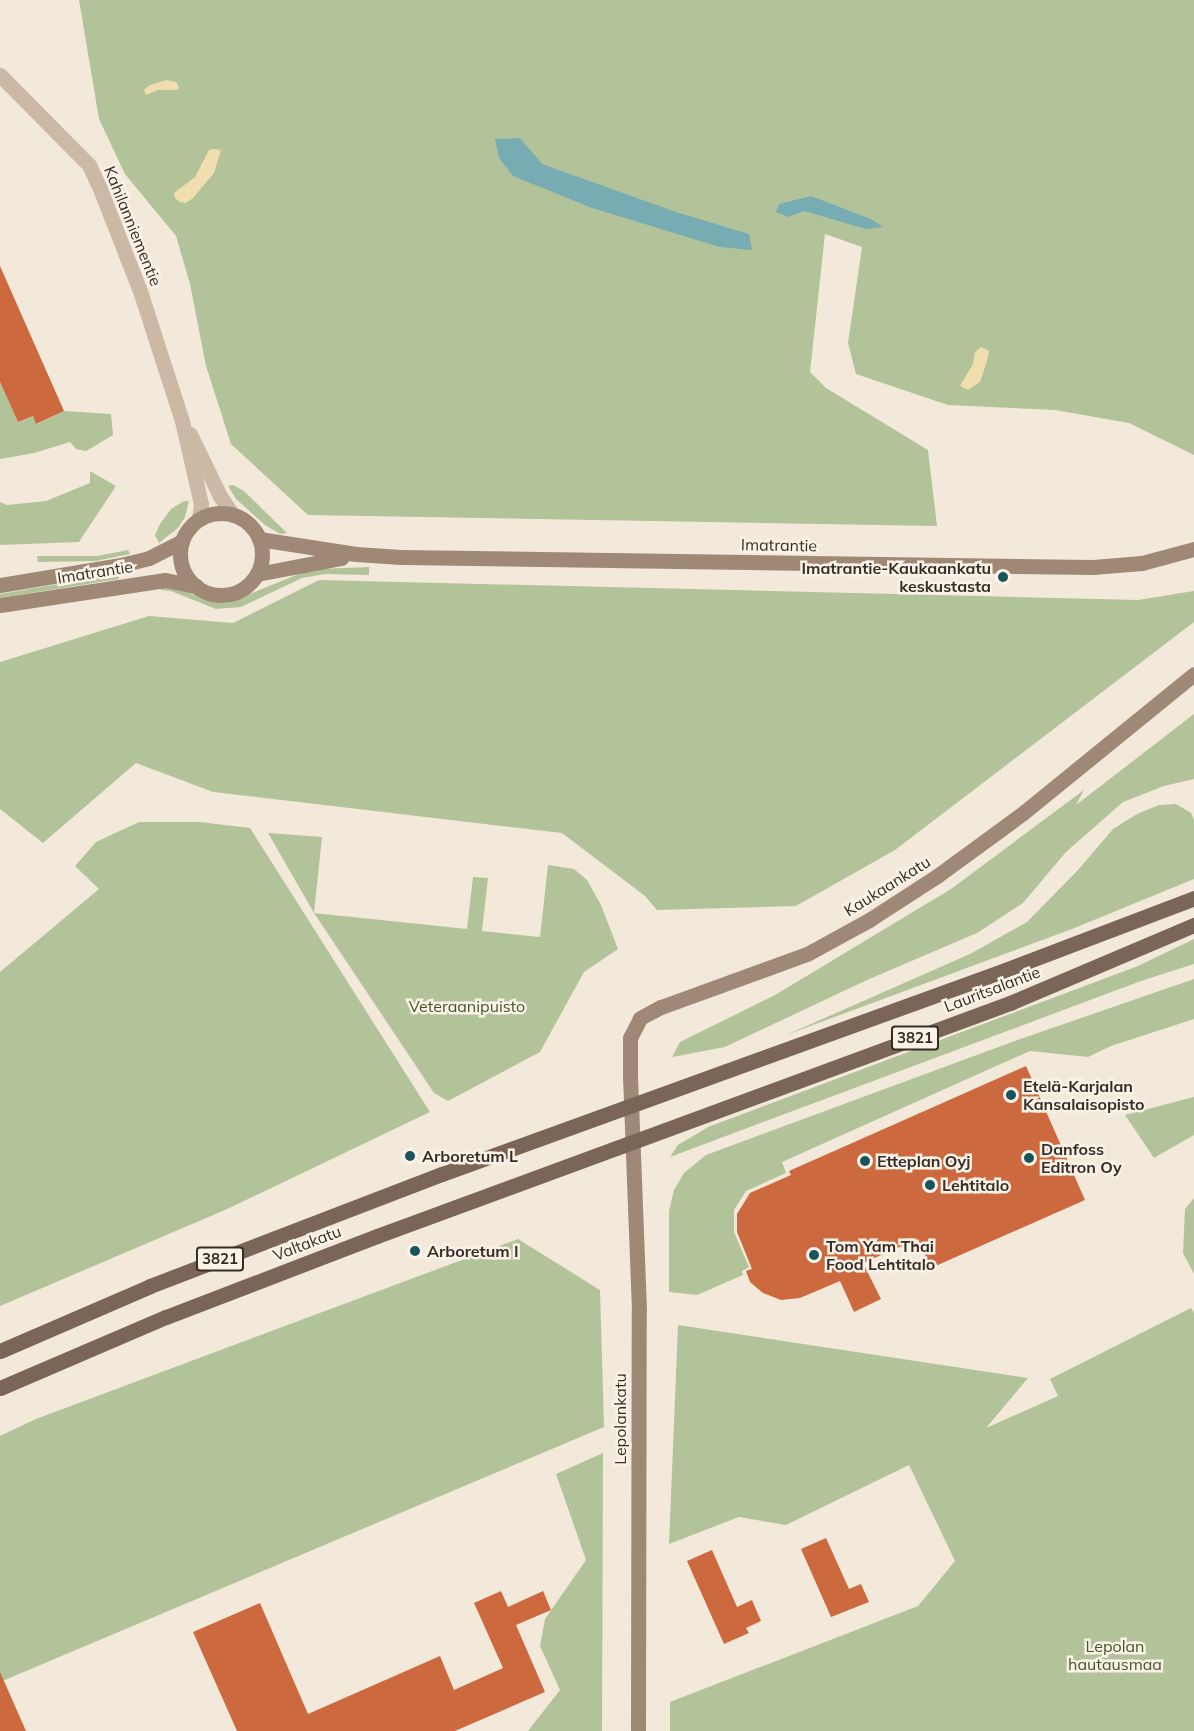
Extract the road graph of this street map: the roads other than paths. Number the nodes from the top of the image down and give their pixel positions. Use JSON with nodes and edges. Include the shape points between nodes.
{"nodes":[{"id":1,"x":0,"y":75,"type":"edge"},
{"id":2,"x":182,"y":421,"type":"junction"},
{"id":3,"x":232,"y":515,"type":"junction"},
{"id":4,"x":199,"y":519,"type":"junction"},
{"id":5,"x":259,"y":539,"type":"junction"},
{"id":6,"x":182,"y":541,"type":"junction"},
{"id":7,"x":1194,"y":549,"type":"edge"},
{"id":8,"x":361,"y":555,"type":"junction"},
{"id":9,"x":257,"y":574,"type":"junction"},
{"id":10,"x":0,"y":585,"type":"edge"},
{"id":11,"x":196,"y":586,"type":"junction"},
{"id":12,"x":0,"y":605,"type":"edge"},
{"id":13,"x":1194,"y":674,"type":"edge"},
{"id":14,"x":1194,"y":898,"type":"edge"},
{"id":15,"x":1194,"y":925,"type":"edge"},
{"id":16,"x":631,"y":1107,"type":"junction"},
{"id":17,"x":632,"y":1142,"type":"junction"},
{"id":18,"x":0,"y":1351,"type":"edge"},
{"id":19,"x":0,"y":1388,"type":"edge"},
{"id":20,"x":638,"y":1731,"type":"edge"}],
"edges":[{"from":1,"to":2,"type":"street","name":"Kahilanniementie","via":[[89,165],[141,294]]},
{"from":2,"to":3,"type":"street","name":"Kahilanniementie"},
{"from":2,"to":4,"type":"street","name":"Kahilanniementie","via":[[201,504]]},
{"from":3,"to":4,"type":"street"},
{"from":3,"to":5,"type":"street","via":[[249,524]]},
{"from":4,"to":6,"type":"street"},
{"from":5,"to":8,"type":"street","name":"Imatrantie"},
{"from":5,"to":9,"type":"street","via":[[262,557]]},
{"from":6,"to":10,"type":"street","name":"Imatrantie","via":[[149,558],[125,564]]},
{"from":6,"to":11,"type":"street","via":[[182,566]]},
{"from":7,"to":8,"type":"street","name":"Imatrantie","via":[[1142,563],[1093,567]]},
{"from":8,"to":9,"type":"street","name":"Imatrantie"},
{"from":9,"to":11,"type":"street","via":[[250,583],[229,594],[206,593]]},
{"from":11,"to":12,"type":"street","name":"Imatrantie","via":[[165,580]]},
{"from":13,"to":16,"type":"street","name":"Kaukaankatu","via":[[1023,813],[869,920],[807,954],[661,1006],[640,1018],[630,1038]]},
{"from":14,"to":16,"type":"main road","name":"Lauritsalantie","number":"3821"},
{"from":15,"to":17,"type":"main road","name":"Lauritsalantie","number":"3821","via":[[1010,1003]]},
{"from":16,"to":17,"type":"street","name":"Lepolankatu"},
{"from":16,"to":18,"type":"main road","name":"Valtakatu","number":"3821","via":[[442,1174],[150,1286]]},
{"from":17,"to":19,"type":"main road","name":"Valtakatu","number":"3821","via":[[166,1317]]},
{"from":17,"to":20,"type":"street","name":"Lepolankatu","via":[[639,1310]]}]}
